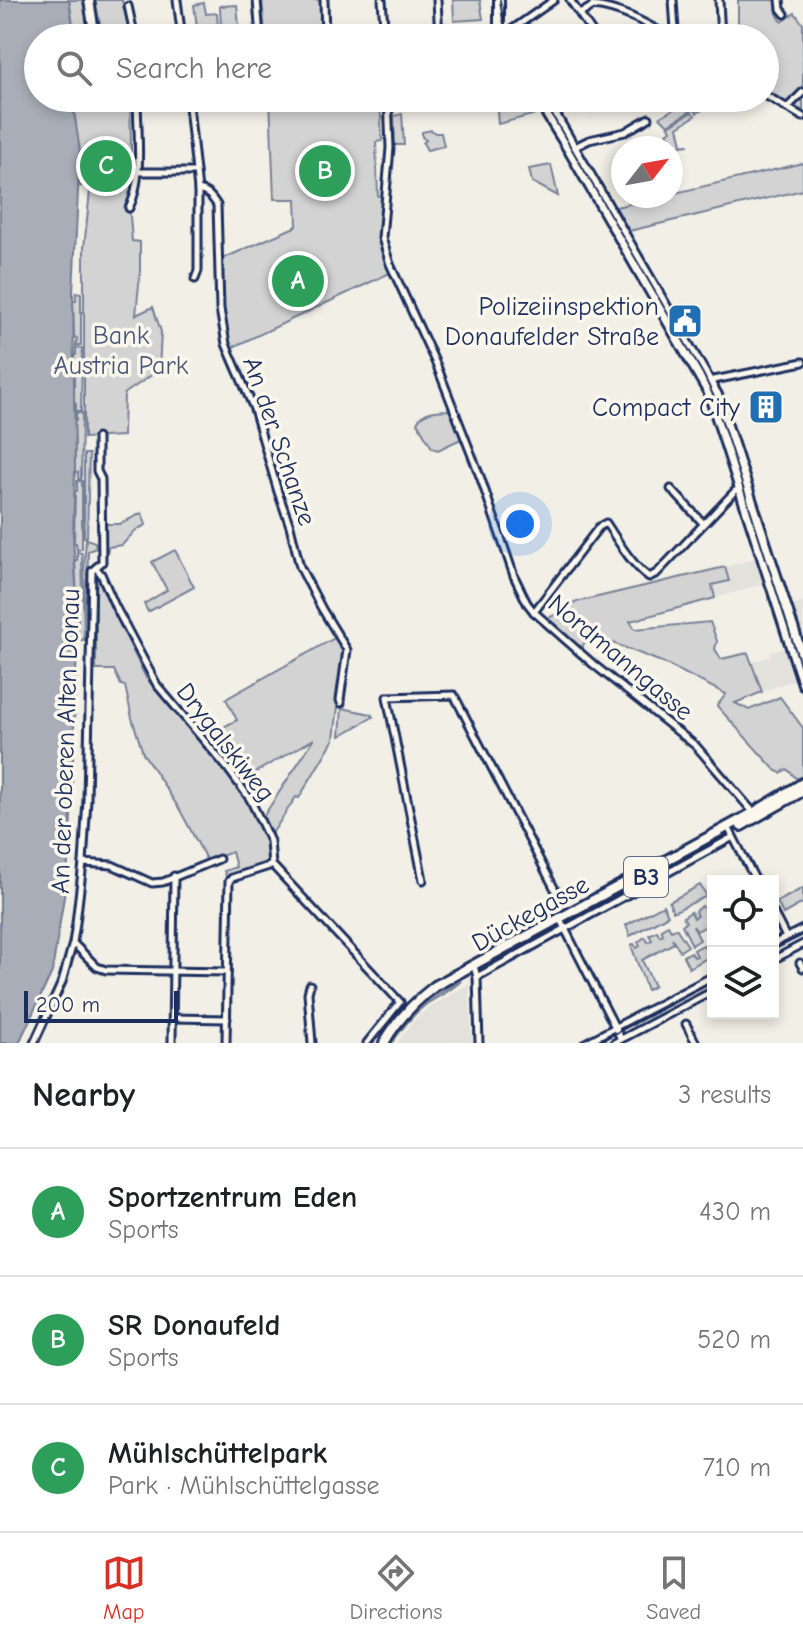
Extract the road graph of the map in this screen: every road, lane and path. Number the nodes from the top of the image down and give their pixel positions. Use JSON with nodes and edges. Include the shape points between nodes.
{"nodes":[{"id":1,"x":89,"y":0,"type":"edge"},
{"id":2,"x":177,"y":0,"type":"edge"},
{"id":3,"x":257,"y":0,"type":"edge"},
{"id":4,"x":324,"y":0,"type":"edge"},
{"id":5,"x":382,"y":0,"type":"edge"},
{"id":6,"x":437,"y":0,"type":"edge"},
{"id":7,"x":554,"y":0,"type":"edge"},
{"id":8,"x":570,"y":0,"type":"edge"},
{"id":9,"x":673,"y":0,"type":"edge"},
{"id":10,"x":719,"y":0,"type":"edge"},
{"id":11,"x":780,"y":0,"type":"edge"},
{"id":12,"x":499,"y":2,"type":"edge"},
{"id":13,"x":128,"y":6,"type":"dead end"},
{"id":14,"x":580,"y":14,"type":"junction"},
{"id":15,"x":785,"y":14,"type":"dead end"},
{"id":16,"x":93,"y":24,"type":"edge"},
{"id":17,"x":132,"y":24,"type":"edge"},
{"id":18,"x":180,"y":24,"type":"edge"},
{"id":19,"x":259,"y":24,"type":"edge"},
{"id":20,"x":325,"y":24,"type":"edge"},
{"id":21,"x":383,"y":24,"type":"edge"},
{"id":22,"x":438,"y":24,"type":"edge"},
{"id":23,"x":504,"y":24,"type":"edge"},
{"id":24,"x":521,"y":24,"type":"edge"},
{"id":25,"x":587,"y":24,"type":"edge"},
{"id":26,"x":647,"y":24,"type":"edge"},
{"id":27,"x":675,"y":24,"type":"edge"},
{"id":28,"x":720,"y":24,"type":"edge"},
{"id":29,"x":803,"y":92,"type":"edge"},
{"id":30,"x":779,"y":103,"type":"edge"},
{"id":31,"x":787,"y":108,"type":"junction"},
{"id":32,"x":137,"y":112,"type":"edge"},
{"id":33,"x":190,"y":112,"type":"edge"},
{"id":34,"x":389,"y":112,"type":"edge"},
{"id":35,"x":547,"y":112,"type":"edge"},
{"id":36,"x":552,"y":112,"type":"edge"},
{"id":37,"x":803,"y":117,"type":"edge"},
{"id":38,"x":649,"y":118,"type":"dead end"},
{"id":39,"x":572,"y":149,"type":"junction"},
{"id":40,"x":138,"y":172,"type":"junction"},
{"id":41,"x":196,"y":172,"type":"junction"},
{"id":42,"x":198,"y":190,"type":"junction"},
{"id":43,"x":129,"y":208,"type":"dead end"},
{"id":44,"x":195,"y":279,"type":"dead end"},
{"id":45,"x":803,"y":362,"type":"edge"},
{"id":46,"x":707,"y":382,"type":"junction"},
{"id":47,"x":97,"y":438,"type":"dead end"},
{"id":48,"x":744,"y":488,"type":"junction"},
{"id":49,"x":671,"y":489,"type":"dead end"},
{"id":50,"x":703,"y":523,"type":"junction"},
{"id":51,"x":96,"y":568,"type":"junction"},
{"id":52,"x":534,"y":612,"type":"junction"},
{"id":53,"x":803,"y":658,"type":"edge"},
{"id":54,"x":803,"y":684,"type":"edge"},
{"id":55,"x":341,"y":703,"type":"dead end"},
{"id":56,"x":803,"y":783,"type":"edge"},
{"id":57,"x":803,"y":791,"type":"edge"},
{"id":58,"x":754,"y":815,"type":"junction"},
{"id":59,"x":730,"y":832,"type":"junction"},
{"id":60,"x":219,"y":859,"type":"dead end"},
{"id":61,"x":83,"y":863,"type":"junction"},
{"id":62,"x":272,"y":865,"type":"junction"},
{"id":63,"x":753,"y":875,"type":"edge"},
{"id":64,"x":174,"y":876,"type":"junction"},
{"id":65,"x":423,"y":880,"type":"dead end"},
{"id":66,"x":561,"y":901,"type":"dead end"},
{"id":67,"x":562,"y":924,"type":"junction"},
{"id":68,"x":779,"y":924,"type":"edge"},
{"id":69,"x":803,"y":929,"type":"edge"},
{"id":70,"x":786,"y":937,"type":"junction"},
{"id":71,"x":779,"y":941,"type":"edge"},
{"id":72,"x":73,"y":943,"type":"junction"},
{"id":73,"x":803,"y":944,"type":"edge"},
{"id":74,"x":779,"y":958,"type":"edge"},
{"id":75,"x":173,"y":971,"type":"junction"},
{"id":76,"x":475,"y":971,"type":"junction"},
{"id":77,"x":227,"y":972,"type":"junction"},
{"id":78,"x":707,"y":979,"type":"edge"},
{"id":79,"x":310,"y":985,"type":"dead end"},
{"id":80,"x":707,"y":995,"type":"edge"},
{"id":81,"x":173,"y":1018,"type":"junction"},
{"id":82,"x":227,"y":1019,"type":"junction"},
{"id":83,"x":622,"y":1023,"type":"junction"},
{"id":84,"x":686,"y":1024,"type":"dead end"},
{"id":85,"x":615,"y":1027,"type":"junction"},
{"id":86,"x":630,"y":1034,"type":"junction"},
{"id":87,"x":621,"y":1039,"type":"junction"},
{"id":88,"x":34,"y":1043,"type":"edge"},
{"id":89,"x":172,"y":1043,"type":"edge"},
{"id":90,"x":226,"y":1043,"type":"edge"},
{"id":91,"x":312,"y":1043,"type":"edge"},
{"id":92,"x":367,"y":1043,"type":"edge"},
{"id":93,"x":385,"y":1043,"type":"edge"},
{"id":94,"x":479,"y":1043,"type":"edge"},
{"id":95,"x":585,"y":1043,"type":"edge"},
{"id":96,"x":614,"y":1043,"type":"edge"},
{"id":97,"x":696,"y":1043,"type":"edge"}],
"edges":[{"from":1,"to":16,"type":"main road"},
{"from":2,"to":18,"type":"street"},
{"from":3,"to":19,"type":"street"},
{"from":4,"to":20,"type":"street"},
{"from":5,"to":21,"type":"street"},
{"from":6,"to":22,"type":"street"},
{"from":7,"to":24,"type":"street"},
{"from":8,"to":14,"type":"street"},
{"from":9,"to":27,"type":"street"},
{"from":10,"to":28,"type":"street"},
{"from":11,"to":15,"type":"street"},
{"from":12,"to":23,"type":"main road"},
{"from":13,"to":17,"type":"street"},
{"from":14,"to":25,"type":"street"},
{"from":14,"to":26,"type":"street","via":[[601,7]]},
{"from":29,"to":31,"type":"street"},
{"from":30,"to":31,"type":"street"},
{"from":31,"to":37,"type":"street"},
{"from":32,"to":40,"type":"street"},
{"from":33,"to":41,"type":"street"},
{"from":34,"to":52,"type":"street","name":"Nordmanngasse","via":[[383,245],[437,366],[518,585]]},
{"from":35,"to":39,"type":"main road"},
{"from":36,"to":39,"type":"main road"},
{"from":38,"to":39,"type":"street","via":[[625,132]]},
{"from":39,"to":46,"type":"main road"},
{"from":40,"to":41,"type":"street"},
{"from":40,"to":43,"type":"street"},
{"from":41,"to":42,"type":"street"},
{"from":42,"to":44,"type":"street"},
{"from":42,"to":55,"type":"street","name":"An der Schanze","via":[[217,205],[226,344],[254,409],[300,567],[347,650]]},
{"from":45,"to":46,"type":"street"},
{"from":46,"to":48,"type":"main road","via":[[717,395]]},
{"from":47,"to":51,"type":"street","name":"An der oberen Alten Donau","via":[[102,562]]},
{"from":48,"to":50,"type":"street"},
{"from":48,"to":53,"type":"main road"},
{"from":48,"to":54,"type":"main road"},
{"from":49,"to":50,"type":"street"},
{"from":50,"to":52,"type":"street","via":[[649,577],[606,523]]},
{"from":51,"to":61,"type":"street","name":"An der oberen Alten Donau"},
{"from":51,"to":62,"type":"street","name":"Drygalskiweg","via":[[157,685],[250,799],[270,841]]},
{"from":52,"to":58,"type":"street","name":"Nordmanngasse","via":[[696,746]]},
{"from":56,"to":58,"type":"main road","name":"Dückegasse","number":"B3"},
{"from":57,"to":58,"type":"main road","name":"Dückegasse","number":"B3"},
{"from":58,"to":59,"type":"main road","name":"Dückegasse","number":"B3"},
{"from":59,"to":63,"type":"street"},
{"from":59,"to":67,"type":"main road","name":"Dückegasse","number":"B3"},
{"from":60,"to":64,"type":"street"},
{"from":61,"to":64,"type":"street","via":[[112,865],[152,883]]},
{"from":61,"to":72,"type":"street","name":"An der oberen Alten Donau"},
{"from":62,"to":77,"type":"street","via":[[229,881]]},
{"from":62,"to":92,"type":"street","via":[[400,1002]]},
{"from":64,"to":75,"type":"street"},
{"from":65,"to":66,"type":"street","via":[[387,697],[454,695]]},
{"from":67,"to":76,"type":"main road","name":"Dückegasse","number":"B3"},
{"from":67,"to":85,"type":"street"},
{"from":68,"to":70,"type":"street"},
{"from":69,"to":70,"type":"street"},
{"from":70,"to":71,"type":"street"},
{"from":72,"to":75,"type":"street","via":[[106,970]]},
{"from":72,"to":88,"type":"street","name":"An der oberen Alten Donau"},
{"from":73,"to":74,"type":"street"},
{"from":75,"to":77,"type":"street"},
{"from":75,"to":81,"type":"street"},
{"from":76,"to":93,"type":"main road","name":"Dückegasse","number":"B3","via":[[435,986],[418,999]]},
{"from":76,"to":94,"type":"street"},
{"from":77,"to":82,"type":"street"},
{"from":78,"to":83,"type":"street"},
{"from":79,"to":91,"type":"street"},
{"from":80,"to":86,"type":"street"},
{"from":81,"to":82,"type":"street"},
{"from":81,"to":89,"type":"street"},
{"from":82,"to":90,"type":"street"},
{"from":83,"to":85,"type":"street"},
{"from":83,"to":86,"type":"street"},
{"from":84,"to":97,"type":"street"},
{"from":85,"to":87,"type":"street"},
{"from":85,"to":95,"type":"street"},
{"from":86,"to":87,"type":"street"},
{"from":87,"to":96,"type":"street"}]}
